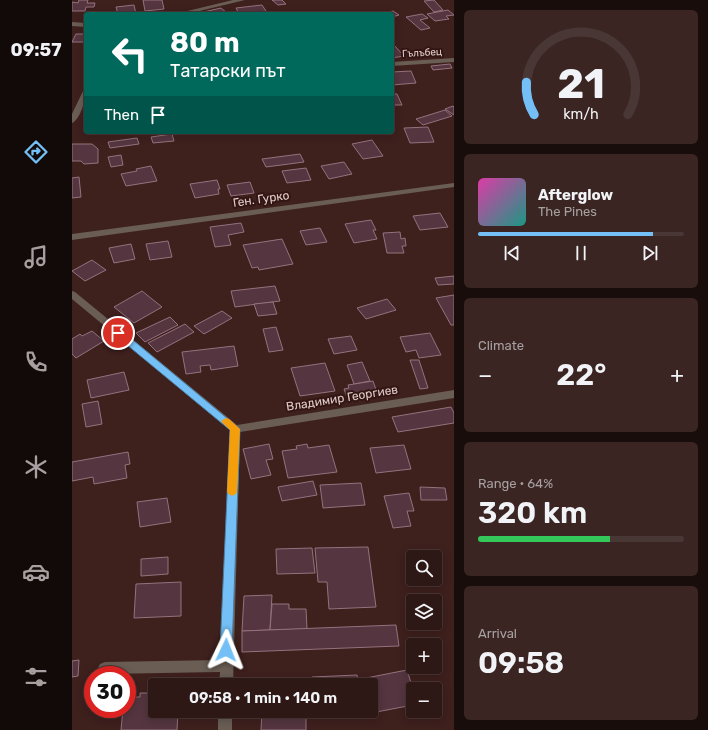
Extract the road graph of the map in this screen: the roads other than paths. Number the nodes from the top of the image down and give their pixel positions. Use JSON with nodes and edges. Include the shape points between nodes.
{"nodes":[{"id":1,"x":242,"y":0,"type":"edge"},
{"id":2,"x":187,"y":12,"type":"edge"},
{"id":3,"x":72,"y":24,"type":"edge"},
{"id":4,"x":84,"y":25,"type":"edge"},
{"id":5,"x":454,"y":60,"type":"edge"},
{"id":6,"x":394,"y":64,"type":"edge"},
{"id":7,"x":84,"y":97,"type":"edge"},
{"id":8,"x":72,"y":121,"type":"edge"},
{"id":9,"x":454,"y":185,"type":"edge"},
{"id":10,"x":72,"y":237,"type":"edge"},
{"id":11,"x":72,"y":294,"type":"edge"},
{"id":12,"x":454,"y":394,"type":"edge"},
{"id":13,"x":235,"y":429,"type":"junction"},
{"id":14,"x":226,"y":666,"type":"junction"},
{"id":15,"x":136,"y":667,"type":"edge"},
{"id":16,"x":226,"y":678,"type":"edge"},
{"id":17,"x":225,"y":718,"type":"edge"},
{"id":18,"x":225,"y":730,"type":"edge"}],
"edges":[{"from":1,"to":2,"type":"street"},
{"from":3,"to":4,"type":"street"},
{"from":5,"to":6,"type":"street","name":"Гълъбец"},
{"from":7,"to":8,"type":"street"},
{"from":9,"to":10,"type":"street","name":"Ген. Гурко"},
{"from":11,"to":13,"type":"street"},
{"from":12,"to":13,"type":"street","name":"Владимир Георгиев"},
{"from":13,"to":14,"type":"street"},
{"from":14,"to":15,"type":"street"},
{"from":14,"to":16,"type":"street"},
{"from":17,"to":18,"type":"street"}]}
